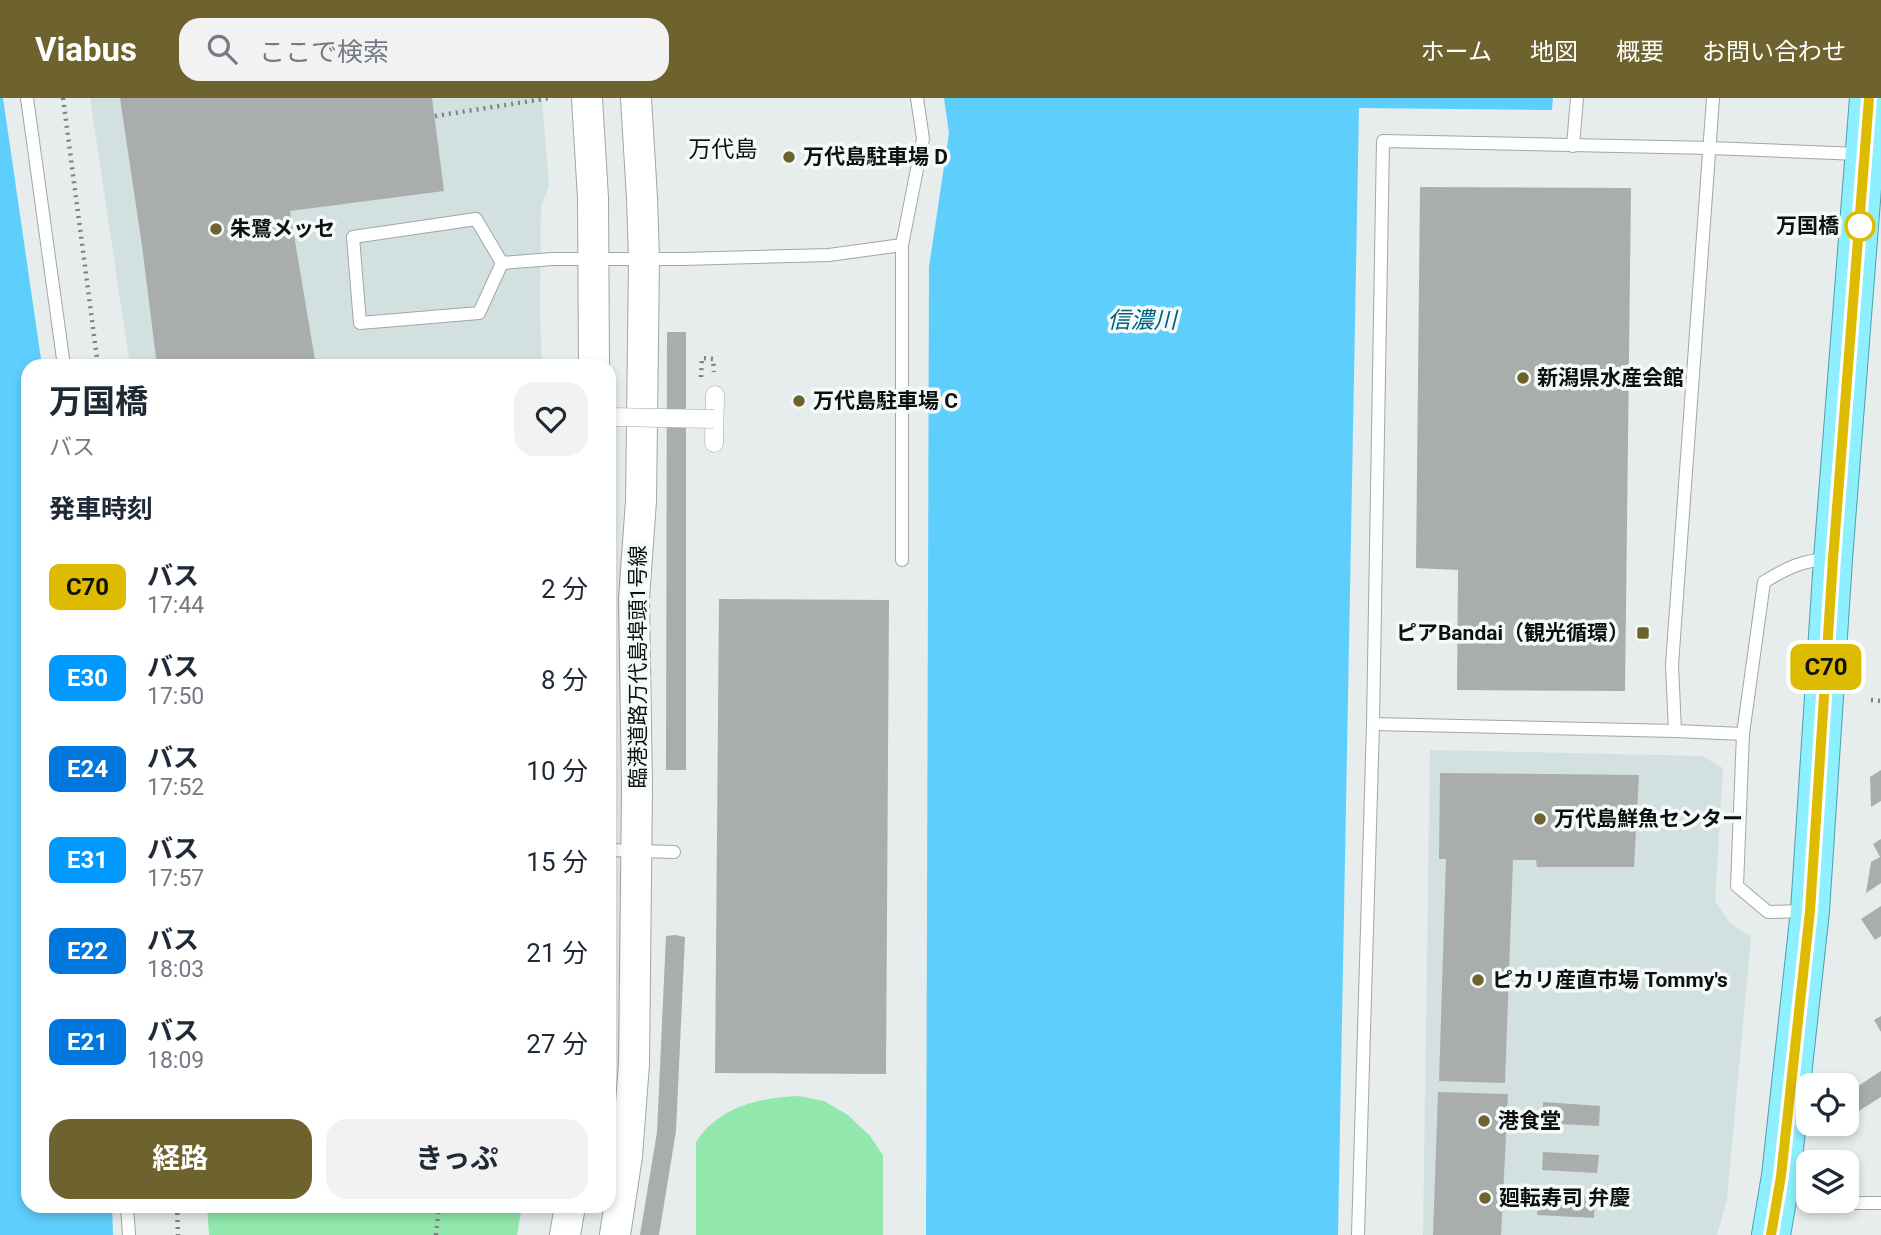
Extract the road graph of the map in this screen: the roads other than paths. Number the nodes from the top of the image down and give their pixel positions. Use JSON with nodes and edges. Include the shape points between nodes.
{"nodes":[{"id":1,"x":27,"y":98,"type":"edge"},
{"id":2,"x":587,"y":98,"type":"edge"},
{"id":3,"x":636,"y":98,"type":"edge"},
{"id":4,"x":917,"y":98,"type":"edge"},
{"id":5,"x":1577,"y":98,"type":"edge"},
{"id":6,"x":1713,"y":98,"type":"edge"},
{"id":7,"x":1869,"y":98,"type":"edge"},
{"id":8,"x":1573,"y":146,"type":"junction"},
{"id":9,"x":1710,"y":148,"type":"junction"},
{"id":10,"x":1866,"y":154,"type":"junction"},
{"id":11,"x":902,"y":245,"type":"junction"},
{"id":12,"x":644,"y":259,"type":"junction"},
{"id":13,"x":594,"y":260,"type":"junction"},
{"id":14,"x":502,"y":263,"type":"junction"},
{"id":15,"x":63,"y":359,"type":"edge"},
{"id":16,"x":593,"y":359,"type":"edge"},
{"id":17,"x":715,"y":395,"type":"dead end"},
{"id":18,"x":616,"y":417,"type":"edge"},
{"id":19,"x":714,"y":419,"type":"junction"},
{"id":20,"x":714,"y":443,"type":"dead end"},
{"id":21,"x":1833,"y":559,"type":"junction"},
{"id":22,"x":902,"y":560,"type":"dead end"},
{"id":23,"x":1373,"y":724,"type":"junction"},
{"id":24,"x":1675,"y":731,"type":"junction"},
{"id":25,"x":1744,"y":734,"type":"junction"},
{"id":26,"x":623,"y":850,"type":"edge"},
{"id":27,"x":674,"y":852,"type":"dead end"},
{"id":28,"x":1810,"y":911,"type":"junction"},
{"id":29,"x":1859,"y":1203,"type":"edge"},
{"id":30,"x":1881,"y":1203,"type":"edge"},
{"id":31,"x":127,"y":1213,"type":"edge"},
{"id":32,"x":569,"y":1213,"type":"edge"},
{"id":33,"x":129,"y":1235,"type":"edge"},
{"id":34,"x":565,"y":1235,"type":"edge"},
{"id":35,"x":615,"y":1235,"type":"edge"},
{"id":36,"x":1357,"y":1235,"type":"edge"},
{"id":37,"x":1771,"y":1235,"type":"edge"}],
"edges":[{"from":1,"to":15,"type":"lane"},
{"from":2,"to":13,"type":"street"},
{"from":3,"to":12,"type":"street","name":"臨港道路万代島埠頭1号線"},
{"from":4,"to":11,"type":"lane","via":[[923,139]]},
{"from":5,"to":8,"type":"lane"},
{"from":6,"to":9,"type":"lane"},
{"from":7,"to":10,"type":"highway"},
{"from":8,"to":9,"type":"lane"},
{"from":8,"to":23,"type":"lane","via":[[1383,141]]},
{"from":9,"to":10,"type":"lane"},
{"from":9,"to":24,"type":"lane","via":[[1672,665]]},
{"from":10,"to":21,"type":"highway"},
{"from":11,"to":12,"type":"lane","via":[[829,256]]},
{"from":11,"to":22,"type":"lane"},
{"from":12,"to":13,"type":"lane"},
{"from":12,"to":26,"type":"street","name":"臨港道路万代島埠頭1号線","via":[[641,501],[634,598],[638,788]]},
{"from":13,"to":14,"type":"lane"},
{"from":13,"to":16,"type":"street"},
{"from":14,"to":14,"type":"lane","via":[[479,313],[360,323],[353,237],[476,219]]},
{"from":17,"to":19,"type":"street"},
{"from":18,"to":19,"type":"street","bridge":true},
{"from":19,"to":20,"type":"street"},
{"from":21,"to":25,"type":"lane","via":[[1792,565],[1764,582]]},
{"from":21,"to":28,"type":"highway"},
{"from":23,"to":24,"type":"lane"},
{"from":23,"to":36,"type":"lane"},
{"from":24,"to":25,"type":"lane"},
{"from":25,"to":28,"type":"lane","via":[[1737,886],[1768,912]]},
{"from":26,"to":27,"type":"lane"},
{"from":26,"to":35,"type":"street","name":"臨港道路万代島埠頭1号線","via":[[635,1064]]},
{"from":28,"to":37,"type":"highway"},
{"from":29,"to":30,"type":"lane"},
{"from":31,"to":33,"type":"lane"},
{"from":32,"to":34,"type":"street"}]}
